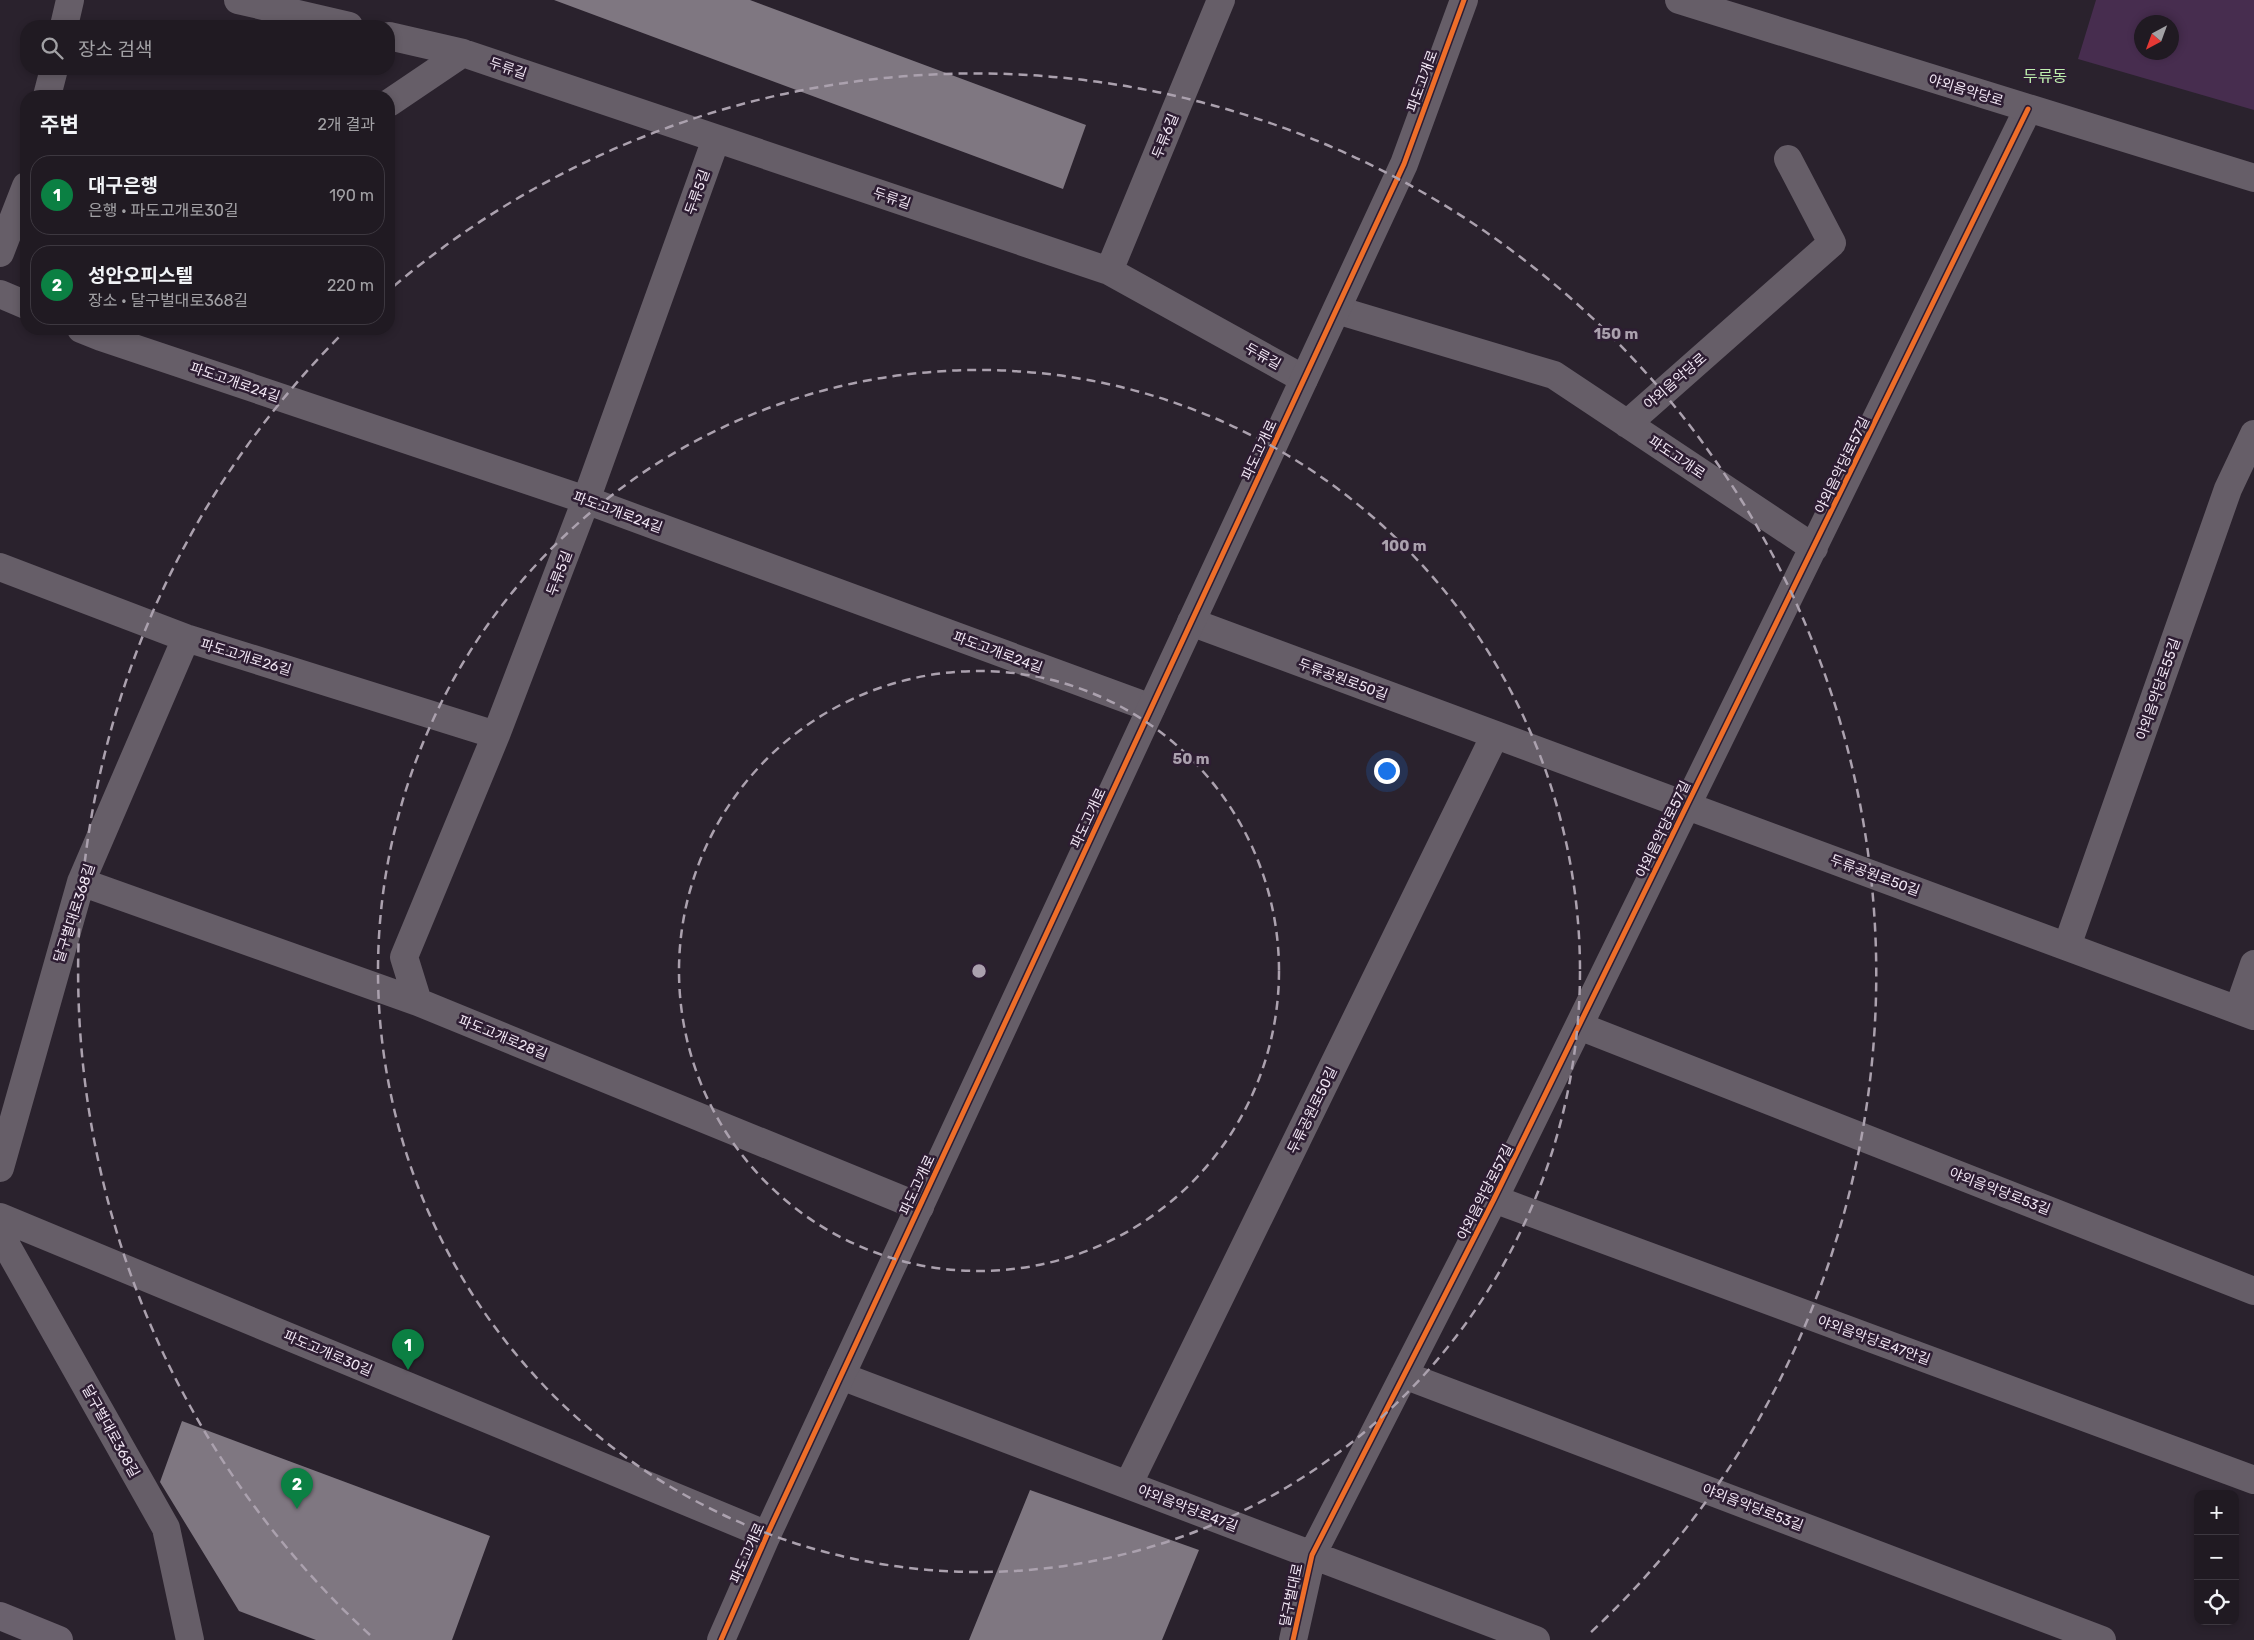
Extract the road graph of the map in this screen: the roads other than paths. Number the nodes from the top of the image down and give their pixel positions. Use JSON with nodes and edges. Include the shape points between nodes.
{"nodes":[{"id":1,"x":70,"y":0,"type":"edge"},
{"id":2,"x":238,"y":0,"type":"edge"},
{"id":3,"x":1220,"y":0,"type":"edge"},
{"id":4,"x":1464,"y":0,"type":"edge"},
{"id":5,"x":1679,"y":0,"type":"edge"},
{"id":6,"x":65,"y":20,"type":"edge"},
{"id":7,"x":323,"y":20,"type":"edge"},
{"id":8,"x":395,"y":37,"type":"edge"},
{"id":9,"x":463,"y":53,"type":"junction"},
{"id":10,"x":52,"y":75,"type":"edge"},
{"id":11,"x":49,"y":90,"type":"edge"},
{"id":12,"x":395,"y":99,"type":"edge"},
{"id":13,"x":2028,"y":109,"type":"junction"},
{"id":14,"x":716,"y":139,"type":"junction"},
{"id":15,"x":1788,"y":159,"type":"dead end"},
{"id":16,"x":2254,"y":178,"type":"edge"},
{"id":17,"x":19,"y":190,"type":"edge"},
{"id":18,"x":0,"y":253,"type":"edge"},
{"id":19,"x":1109,"y":271,"type":"junction"},
{"id":20,"x":0,"y":294,"type":"edge"},
{"id":21,"x":20,"y":303,"type":"edge"},
{"id":22,"x":1337,"y":310,"type":"junction"},
{"id":23,"x":94,"y":335,"type":"edge"},
{"id":24,"x":1304,"y":379,"type":"junction"},
{"id":25,"x":1627,"y":424,"type":"junction"},
{"id":26,"x":2254,"y":434,"type":"edge"},
{"id":27,"x":586,"y":500,"type":"junction"},
{"id":28,"x":1814,"y":548,"type":"junction"},
{"id":29,"x":0,"y":567,"type":"edge"},
{"id":30,"x":1191,"y":622,"type":"junction"},
{"id":31,"x":186,"y":638,"type":"junction"},
{"id":32,"x":1151,"y":708,"type":"junction"},
{"id":33,"x":496,"y":735,"type":"junction"},
{"id":34,"x":1495,"y":735,"type":"junction"},
{"id":35,"x":1687,"y":806,"type":"junction"},
{"id":36,"x":81,"y":882,"type":"junction"},
{"id":37,"x":2067,"y":946,"type":"junction"},
{"id":38,"x":2254,"y":964,"type":"edge"},
{"id":39,"x":418,"y":1002,"type":"junction"},
{"id":40,"x":2246,"y":1013,"type":"edge"},
{"id":41,"x":1579,"y":1026,"type":"junction"},
{"id":42,"x":0,"y":1168,"type":"edge"},
{"id":43,"x":1494,"y":1199,"type":"junction"},
{"id":44,"x":920,"y":1207,"type":"junction"},
{"id":45,"x":0,"y":1217,"type":"edge"},
{"id":46,"x":0,"y":1234,"type":"edge"},
{"id":47,"x":2254,"y":1291,"type":"edge"},
{"id":48,"x":1404,"y":1375,"type":"junction"},
{"id":49,"x":841,"y":1376,"type":"junction"},
{"id":50,"x":2254,"y":1480,"type":"edge"},
{"id":51,"x":1128,"y":1485,"type":"junction"},
{"id":52,"x":767,"y":1535,"type":"junction"},
{"id":53,"x":1312,"y":1555,"type":"junction"},
{"id":54,"x":0,"y":1616,"type":"edge"},
{"id":55,"x":59,"y":1640,"type":"edge"},
{"id":56,"x":190,"y":1640,"type":"edge"},
{"id":57,"x":721,"y":1640,"type":"edge"},
{"id":58,"x":1293,"y":1640,"type":"edge"},
{"id":59,"x":1536,"y":1640,"type":"edge"},
{"id":60,"x":2102,"y":1640,"type":"edge"}],
"edges":[{"from":1,"to":6,"type":"street"},
{"from":2,"to":7,"type":"street"},
{"from":3,"to":19,"type":"street","name":"두류6길"},
{"from":4,"to":22,"type":"street","name":"파도고개로","via":[[1404,164]]},
{"from":5,"to":13,"type":"street","name":"야외음악당로"},
{"from":8,"to":9,"type":"street","name":"두류길"},
{"from":9,"to":12,"type":"street"},
{"from":9,"to":14,"type":"street","name":"두류길"},
{"from":10,"to":11,"type":"street"},
{"from":13,"to":16,"type":"street","name":"야외음악당로"},
{"from":13,"to":28,"type":"street","name":"야외음악당로57길"},
{"from":14,"to":19,"type":"street","name":"두류길"},
{"from":14,"to":27,"type":"street","name":"두류5길"},
{"from":15,"to":25,"type":"street","name":"야외음악당로","via":[[1832,243]]},
{"from":17,"to":18,"type":"street"},
{"from":19,"to":24,"type":"street","name":"두류길"},
{"from":20,"to":21,"type":"street"},
{"from":22,"to":24,"type":"street","name":"파도고개로"},
{"from":22,"to":25,"type":"street","name":"파도고개로","via":[[1554,375]]},
{"from":23,"to":27,"type":"street","name":"파도고개로24길"},
{"from":24,"to":30,"type":"street","name":"파도고개로"},
{"from":25,"to":28,"type":"street","name":"파도고개로"},
{"from":26,"to":37,"type":"street","name":"야외음악당로55길","via":[[2228,489]]},
{"from":27,"to":32,"type":"street","name":"파도고개로24길"},
{"from":27,"to":33,"type":"street","name":"두류5길"},
{"from":28,"to":35,"type":"street","name":"야외음악당로57길"},
{"from":29,"to":31,"type":"street","name":"파도고개로26길"},
{"from":30,"to":32,"type":"street","name":"파도고개로"},
{"from":30,"to":34,"type":"street","name":"두류공원로50길"},
{"from":31,"to":33,"type":"street","name":"파도고개로26길"},
{"from":31,"to":36,"type":"street","name":"달구벌대로368길"},
{"from":32,"to":44,"type":"street","name":"파도고개로"},
{"from":33,"to":39,"type":"street","name":"두류5길","via":[[404,957]]},
{"from":34,"to":35,"type":"street","name":"두류공원로50길"},
{"from":34,"to":51,"type":"street","name":"두류공원로50길"},
{"from":35,"to":37,"type":"street","name":"두류공원로50길"},
{"from":35,"to":41,"type":"street","name":"야외음악당로57길"},
{"from":36,"to":39,"type":"street","name":"파도고개로28길"},
{"from":36,"to":42,"type":"street","name":"달구벌대로368길"},
{"from":37,"to":40,"type":"street","name":"두류공원로50길"},
{"from":38,"to":40,"type":"street"},
{"from":39,"to":44,"type":"street","name":"파도고개로28길"},
{"from":41,"to":43,"type":"street","name":"야외음악당로57길"},
{"from":41,"to":47,"type":"street","name":"야외음악당로53길"},
{"from":43,"to":48,"type":"street","name":"야외음악당로57길"},
{"from":43,"to":50,"type":"street","name":"야외음악당로47안길"},
{"from":44,"to":49,"type":"street","name":"파도고개로"},
{"from":45,"to":52,"type":"street","name":"파도고개로30길"},
{"from":46,"to":56,"type":"street","name":"달구벌대로368길","via":[[166,1528]]},
{"from":48,"to":53,"type":"street","name":"야외음악당로57길"},
{"from":48,"to":60,"type":"street","name":"야외음악당로53길"},
{"from":49,"to":51,"type":"street","name":"야외음악당로47길"},
{"from":49,"to":52,"type":"street","name":"파도고개로"},
{"from":51,"to":53,"type":"street","name":"야외음악당로47길"},
{"from":52,"to":57,"type":"street","name":"파도고개로"},
{"from":53,"to":58,"type":"street","name":"달구벌대로"},
{"from":53,"to":59,"type":"street","name":"야외음악당로47길"},
{"from":54,"to":55,"type":"main road"}]}
